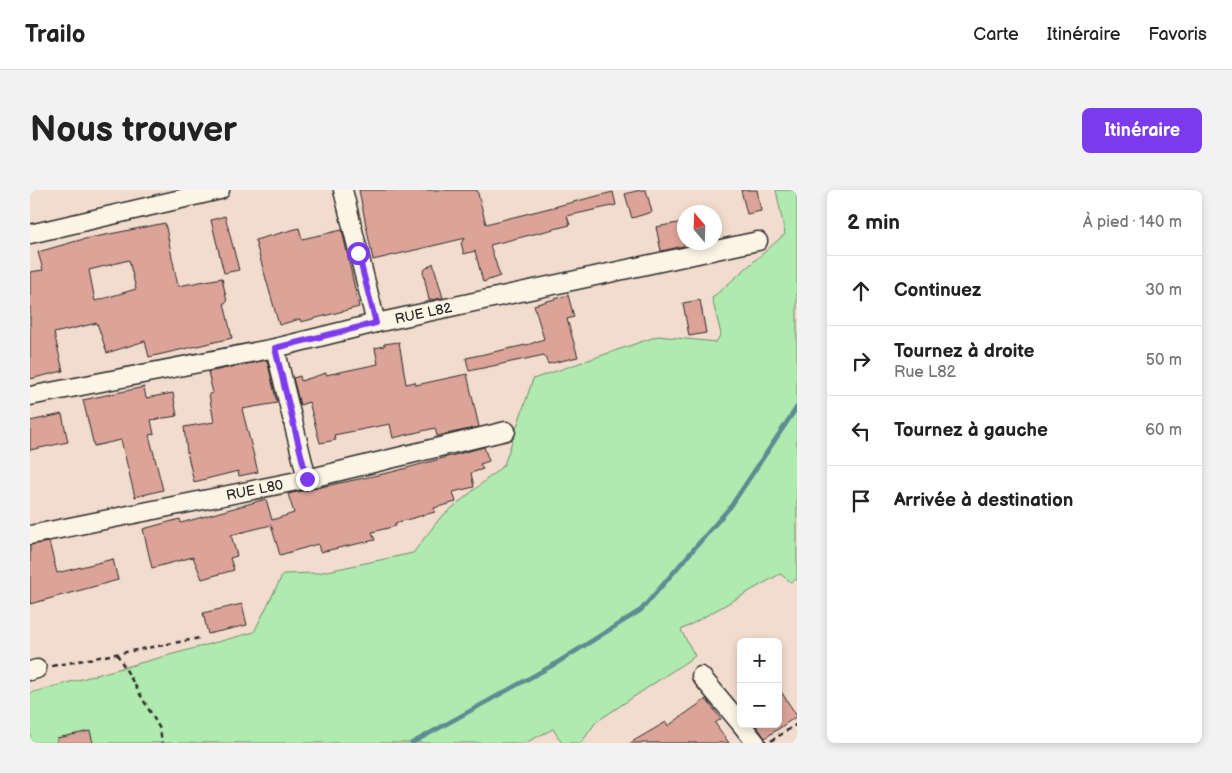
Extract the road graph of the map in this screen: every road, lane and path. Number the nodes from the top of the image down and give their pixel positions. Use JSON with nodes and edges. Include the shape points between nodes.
{"nodes":[{"id":1,"x":220,"y":190,"type":"edge"},
{"id":2,"x":343,"y":190,"type":"edge"},
{"id":3,"x":30,"y":234,"type":"edge"},
{"id":4,"x":758,"y":240,"type":"dead end"},
{"id":5,"x":376,"y":323,"type":"junction"},
{"id":6,"x":275,"y":348,"type":"junction"},
{"id":7,"x":30,"y":396,"type":"edge"},
{"id":8,"x":506,"y":431,"type":"dead end"},
{"id":9,"x":307,"y":479,"type":"junction"},
{"id":10,"x":30,"y":535,"type":"edge"},
{"id":11,"x":200,"y":638,"type":"dead end"},
{"id":12,"x":117,"y":654,"type":"junction"},
{"id":13,"x":33,"y":670,"type":"edge"},
{"id":14,"x":701,"y":676,"type":"dead end"},
{"id":15,"x":737,"y":719,"type":"edge"},
{"id":16,"x":797,"y":724,"type":"edge"},
{"id":17,"x":744,"y":728,"type":"edge"},
{"id":18,"x":162,"y":743,"type":"edge"},
{"id":19,"x":756,"y":743,"type":"edge"},
{"id":20,"x":768,"y":743,"type":"edge"}],
"edges":[{"from":1,"to":3,"type":"street"},
{"from":2,"to":5,"type":"street"},
{"from":4,"to":5,"type":"street","name":"RUE L82"},
{"from":5,"to":6,"type":"street","name":"RUE L82"},
{"from":6,"to":7,"type":"street","name":"RUE L82"},
{"from":6,"to":9,"type":"street"},
{"from":8,"to":9,"type":"street","name":"RUE L80"},
{"from":9,"to":10,"type":"street","name":"RUE L80"},
{"from":11,"to":12,"type":"path"},
{"from":12,"to":13,"type":"path"},
{"from":12,"to":18,"type":"path","via":[[160,729]]},
{"from":14,"to":15,"type":"street"},
{"from":16,"to":20,"type":"path"},
{"from":17,"to":19,"type":"street"}]}
